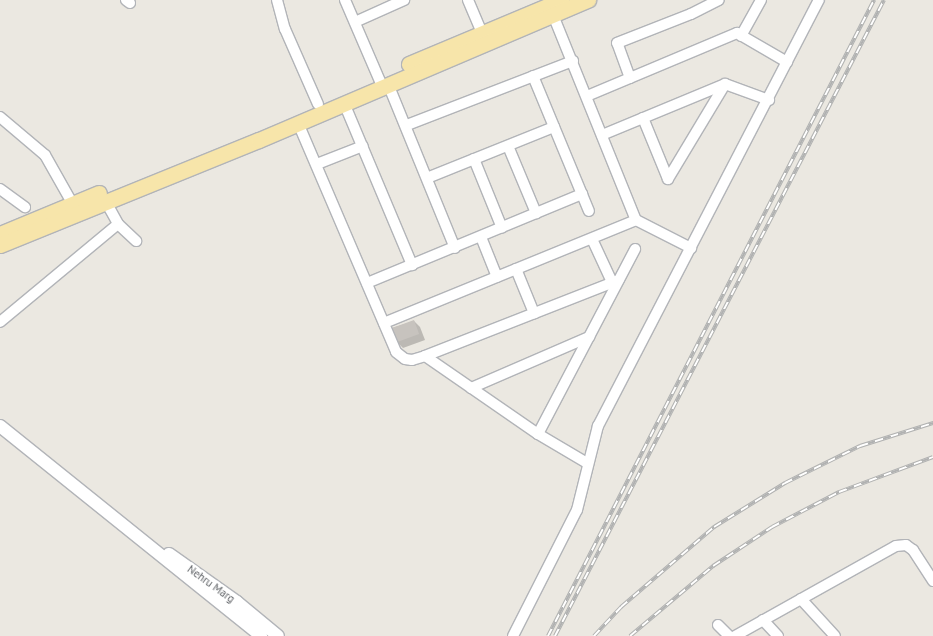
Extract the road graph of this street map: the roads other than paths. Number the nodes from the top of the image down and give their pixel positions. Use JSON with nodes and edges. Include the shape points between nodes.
{"nodes":[{"id":1,"x":277,"y":0,"type":"edge"},
{"id":2,"x":345,"y":0,"type":"edge"},
{"id":3,"x":404,"y":0,"type":"edge"},
{"id":4,"x":468,"y":0,"type":"edge"},
{"id":5,"x":560,"y":0,"type":"edge"},
{"id":6,"x":588,"y":0,"type":"edge"},
{"id":7,"x":719,"y":0,"type":"edge"},
{"id":8,"x":761,"y":0,"type":"edge"},
{"id":9,"x":819,"y":0,"type":"edge"},
{"id":10,"x":553,"y":15,"type":"junction"},
{"id":11,"x":355,"y":22,"type":"junction"},
{"id":12,"x":482,"y":33,"type":"junction"},
{"id":13,"x":741,"y":36,"type":"junction"},
{"id":14,"x":573,"y":61,"type":"junction"},
{"id":15,"x":787,"y":62,"type":"junction"},
{"id":16,"x":533,"y":76,"type":"junction"},
{"id":17,"x":630,"y":78,"type":"junction"},
{"id":18,"x":383,"y":83,"type":"junction"},
{"id":19,"x":725,"y":84,"type":"junction"},
{"id":20,"x":587,"y":96,"type":"junction"},
{"id":21,"x":769,"y":100,"type":"junction"},
{"id":22,"x":344,"y":103,"type":"junction"},
{"id":23,"x":318,"y":104,"type":"junction"},
{"id":24,"x":0,"y":117,"type":"edge"},
{"id":25,"x":643,"y":118,"type":"junction"},
{"id":26,"x":298,"y":123,"type":"junction"},
{"id":27,"x":407,"y":125,"type":"junction"},
{"id":28,"x":554,"y":127,"type":"junction"},
{"id":29,"x":602,"y":135,"type":"junction"},
{"id":30,"x":364,"y":146,"type":"junction"},
{"id":31,"x":508,"y":146,"type":"junction"},
{"id":32,"x":474,"y":160,"type":"junction"},
{"id":33,"x":317,"y":164,"type":"junction"},
{"id":34,"x":175,"y":168,"type":"junction"},
{"id":35,"x":427,"y":178,"type":"junction"},
{"id":36,"x":0,"y":189,"type":"edge"},
{"id":37,"x":582,"y":194,"type":"junction"},
{"id":38,"x":106,"y":202,"type":"junction"},
{"id":39,"x":25,"y":207,"type":"dead end"},
{"id":40,"x":75,"y":208,"type":"junction"},
{"id":41,"x":589,"y":211,"type":"dead end"},
{"id":42,"x":536,"y":213,"type":"junction"},
{"id":43,"x":636,"y":220,"type":"junction"},
{"id":44,"x":118,"y":224,"type":"junction"},
{"id":45,"x":502,"y":228,"type":"junction"},
{"id":46,"x":0,"y":234,"type":"edge"},
{"id":47,"x":481,"y":236,"type":"junction"},
{"id":48,"x":592,"y":238,"type":"junction"},
{"id":49,"x":136,"y":242,"type":"dead end"},
{"id":50,"x":0,"y":245,"type":"edge"},
{"id":51,"x":455,"y":248,"type":"junction"},
{"id":52,"x":691,"y":248,"type":"junction"},
{"id":53,"x":635,"y":250,"type":"dead end"},
{"id":54,"x":412,"y":265,"type":"junction"},
{"id":55,"x":516,"y":269,"type":"junction"},
{"id":56,"x":497,"y":277,"type":"junction"},
{"id":57,"x":616,"y":281,"type":"junction"},
{"id":58,"x":367,"y":283,"type":"junction"},
{"id":59,"x":534,"y":313,"type":"junction"},
{"id":60,"x":2,"y":316,"type":"edge"},
{"id":61,"x":384,"y":324,"type":"junction"},
{"id":62,"x":588,"y":337,"type":"junction"},
{"id":63,"x":425,"y":356,"type":"junction"},
{"id":64,"x":472,"y":388,"type":"junction"},
{"id":65,"x":0,"y":426,"type":"edge"},
{"id":66,"x":538,"y":434,"type":"junction"},
{"id":67,"x":587,"y":463,"type":"junction"},
{"id":68,"x":140,"y":539,"type":"junction"},
{"id":69,"x":933,"y":581,"type":"edge"},
{"id":70,"x":801,"y":599,"type":"junction"},
{"id":71,"x":763,"y":620,"type":"junction"},
{"id":72,"x":718,"y":625,"type":"dead end"},
{"id":73,"x":262,"y":636,"type":"edge"},
{"id":74,"x":278,"y":636,"type":"edge"},
{"id":75,"x":514,"y":636,"type":"edge"},
{"id":76,"x":729,"y":636,"type":"edge"},
{"id":77,"x":735,"y":636,"type":"edge"},
{"id":78,"x":778,"y":636,"type":"edge"},
{"id":79,"x":835,"y":636,"type":"edge"}],
"edges":[{"from":1,"to":23,"type":"street","via":[[285,29]]},
{"from":2,"to":11,"type":"street"},
{"from":3,"to":11,"type":"street"},
{"from":4,"to":12,"type":"street"},
{"from":5,"to":12,"type":"main road"},
{"from":6,"to":10,"type":"main road"},
{"from":7,"to":17,"type":"street","via":[[691,14],[617,43]]},
{"from":8,"to":13,"type":"street"},
{"from":9,"to":15,"type":"street"},
{"from":10,"to":14,"type":"street"},
{"from":10,"to":18,"type":"main road"},
{"from":11,"to":18,"type":"street"},
{"from":12,"to":18,"type":"main road"},
{"from":13,"to":15,"type":"street"},
{"from":13,"to":17,"type":"street","via":[[737,34]]},
{"from":14,"to":16,"type":"street"},
{"from":14,"to":20,"type":"street"},
{"from":15,"to":21,"type":"street"},
{"from":16,"to":27,"type":"street"},
{"from":16,"to":28,"type":"street"},
{"from":17,"to":20,"type":"street"},
{"from":18,"to":22,"type":"main road"},
{"from":18,"to":23,"type":"main road"},
{"from":18,"to":27,"type":"street"},
{"from":19,"to":21,"type":"street"},
{"from":19,"to":25,"type":"street"},
{"from":19,"to":25,"type":"street","via":[[668,179]]},
{"from":20,"to":29,"type":"street"},
{"from":21,"to":52,"type":"street"},
{"from":22,"to":26,"type":"main road"},
{"from":22,"to":30,"type":"street"},
{"from":23,"to":34,"type":"main road"},
{"from":24,"to":40,"type":"street","via":[[45,155]]},
{"from":25,"to":29,"type":"street"},
{"from":26,"to":33,"type":"street"},
{"from":26,"to":34,"type":"main road"},
{"from":27,"to":35,"type":"street"},
{"from":28,"to":31,"type":"street"},
{"from":28,"to":37,"type":"street"},
{"from":29,"to":43,"type":"street"},
{"from":30,"to":33,"type":"street"},
{"from":30,"to":54,"type":"street"},
{"from":31,"to":32,"type":"street"},
{"from":31,"to":42,"type":"street"},
{"from":32,"to":35,"type":"street"},
{"from":32,"to":45,"type":"street"},
{"from":33,"to":58,"type":"street"},
{"from":34,"to":38,"type":"main road"},
{"from":34,"to":40,"type":"main road"},
{"from":35,"to":51,"type":"street"},
{"from":36,"to":39,"type":"street"},
{"from":37,"to":41,"type":"street"},
{"from":37,"to":42,"type":"street"},
{"from":38,"to":40,"type":"main road"},
{"from":38,"to":44,"type":"street"},
{"from":40,"to":46,"type":"main road"},
{"from":40,"to":50,"type":"main road"},
{"from":42,"to":45,"type":"street"},
{"from":43,"to":48,"type":"street"},
{"from":43,"to":52,"type":"street"},
{"from":44,"to":49,"type":"street"},
{"from":44,"to":60,"type":"street"},
{"from":45,"to":47,"type":"street"},
{"from":47,"to":51,"type":"street"},
{"from":47,"to":56,"type":"street"},
{"from":48,"to":55,"type":"street"},
{"from":48,"to":57,"type":"street"},
{"from":51,"to":54,"type":"street"},
{"from":52,"to":67,"type":"street","via":[[598,426]]},
{"from":53,"to":57,"type":"street"},
{"from":54,"to":58,"type":"street"},
{"from":55,"to":56,"type":"street"},
{"from":55,"to":59,"type":"street"},
{"from":56,"to":61,"type":"street"},
{"from":57,"to":59,"type":"street"},
{"from":57,"to":62,"type":"street"},
{"from":58,"to":61,"type":"street"},
{"from":59,"to":63,"type":"street"},
{"from":61,"to":63,"type":"street","via":[[400,356],[412,360]]},
{"from":62,"to":64,"type":"street"},
{"from":62,"to":66,"type":"street"},
{"from":63,"to":64,"type":"street"},
{"from":64,"to":66,"type":"street"},
{"from":65,"to":68,"type":"street"},
{"from":66,"to":67,"type":"street"},
{"from":67,"to":75,"type":"street","via":[[577,510]]},
{"from":68,"to":73,"type":"street"},
{"from":68,"to":74,"type":"street","name":"Nehru Marg","via":[[195,571]]},
{"from":69,"to":70,"type":"street","via":[[913,550],[906,545],[896,546]]},
{"from":70,"to":71,"type":"street"},
{"from":70,"to":79,"type":"street"},
{"from":71,"to":77,"type":"street"},
{"from":71,"to":78,"type":"street"},
{"from":72,"to":76,"type":"street"}]}
